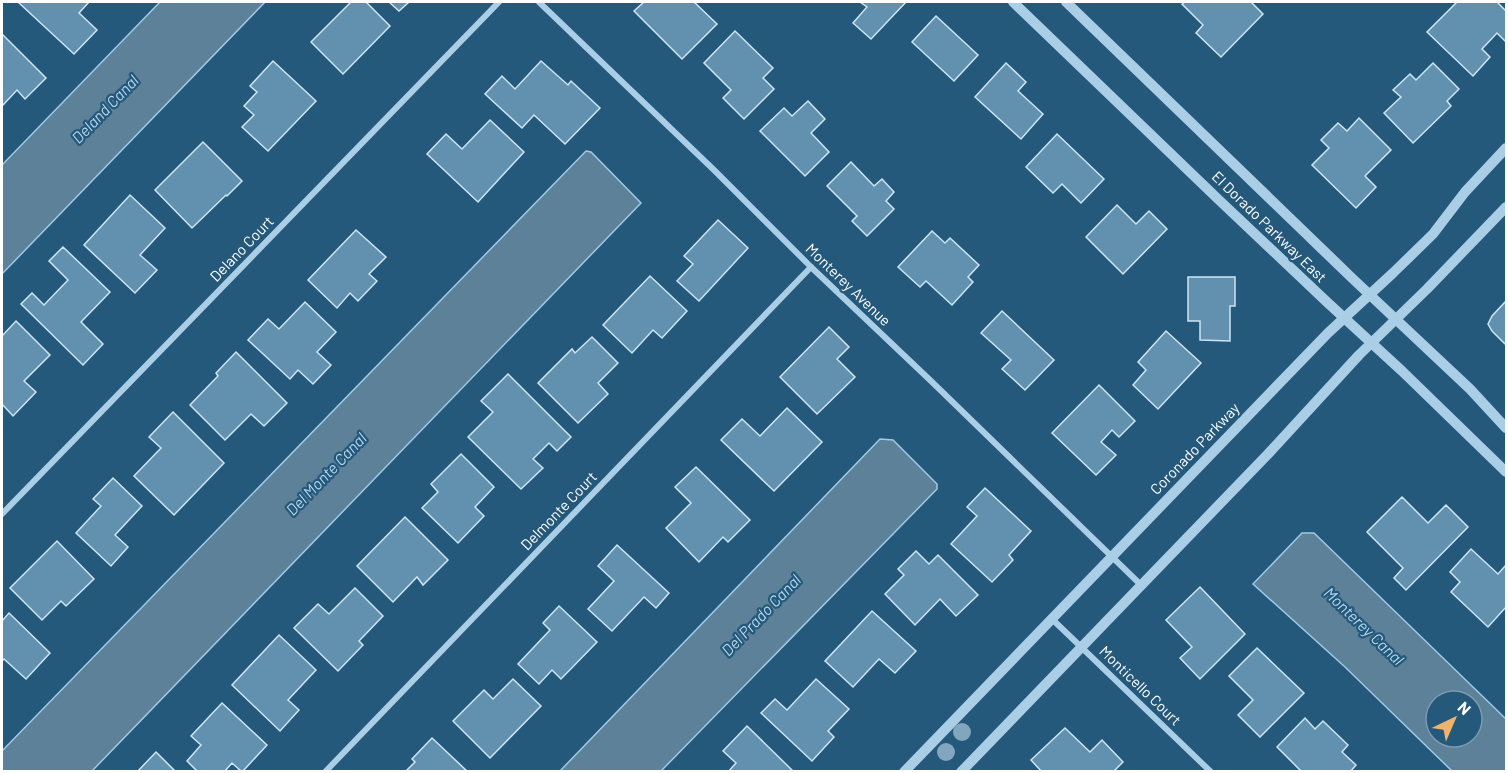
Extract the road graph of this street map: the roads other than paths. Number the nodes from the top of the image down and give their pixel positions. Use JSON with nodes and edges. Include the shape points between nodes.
{"nodes":[{"id":1,"x":499,"y":2,"type":"edge"},
{"id":2,"x":539,"y":2,"type":"edge"},
{"id":3,"x":1013,"y":2,"type":"edge"},
{"id":4,"x":1066,"y":2,"type":"edge"},
{"id":5,"x":1506,"y":148,"type":"edge"},
{"id":6,"x":1506,"y":207,"type":"edge"},
{"id":7,"x":811,"y":267,"type":"junction"},
{"id":8,"x":1370,"y":295,"type":"junction"},
{"id":9,"x":1344,"y":318,"type":"junction"},
{"id":10,"x":1397,"y":319,"type":"junction"},
{"id":11,"x":1371,"y":343,"type":"junction"},
{"id":12,"x":1506,"y":428,"type":"edge"},
{"id":13,"x":1506,"y":472,"type":"edge"},
{"id":14,"x":2,"y":514,"type":"edge"},
{"id":15,"x":1112,"y":556,"type":"junction"},
{"id":16,"x":1142,"y":585,"type":"junction"},
{"id":17,"x":1052,"y":619,"type":"junction"},
{"id":18,"x":1081,"y":647,"type":"junction"},
{"id":19,"x":325,"y":771,"type":"edge"},
{"id":20,"x":904,"y":771,"type":"edge"},
{"id":21,"x":961,"y":771,"type":"edge"},
{"id":22,"x":1211,"y":771,"type":"edge"}],
"edges":[{"from":1,"to":14,"type":"street","name":"Delano Court"},
{"from":2,"to":7,"type":"street","name":"Monterey Avenue"},
{"from":3,"to":9,"type":"street","name":"El Dorado Parkway East"},
{"from":4,"to":8,"type":"street","name":"El Dorado Parkway East"},
{"from":5,"to":8,"type":"street","name":"Coronado Parkway","via":[[1433,234]]},
{"from":6,"to":10,"type":"street"},
{"from":7,"to":15,"type":"street","name":"Monterey Avenue"},
{"from":7,"to":19,"type":"street","name":"Delmonte Court"},
{"from":8,"to":9,"type":"street","name":"Coronado Parkway"},
{"from":8,"to":10,"type":"street","name":"El Dorado Parkway East"},
{"from":9,"to":11,"type":"street","name":"El Dorado Parkway East"},
{"from":9,"to":15,"type":"street","name":"Coronado Parkway"},
{"from":10,"to":11,"type":"street"},
{"from":10,"to":12,"type":"street","name":"El Dorado Parkway East"},
{"from":11,"to":13,"type":"street","name":"El Dorado Parkway East"},
{"from":11,"to":16,"type":"street"},
{"from":15,"to":16,"type":"street","name":"Monterey Avenue"},
{"from":15,"to":17,"type":"street","name":"Coronado Parkway"},
{"from":16,"to":18,"type":"street"},
{"from":17,"to":18,"type":"street","name":"Monticello Court"},
{"from":17,"to":20,"type":"street","name":"Coronado Parkway"},
{"from":18,"to":21,"type":"street"},
{"from":18,"to":22,"type":"street","name":"Monticello Court"}]}
